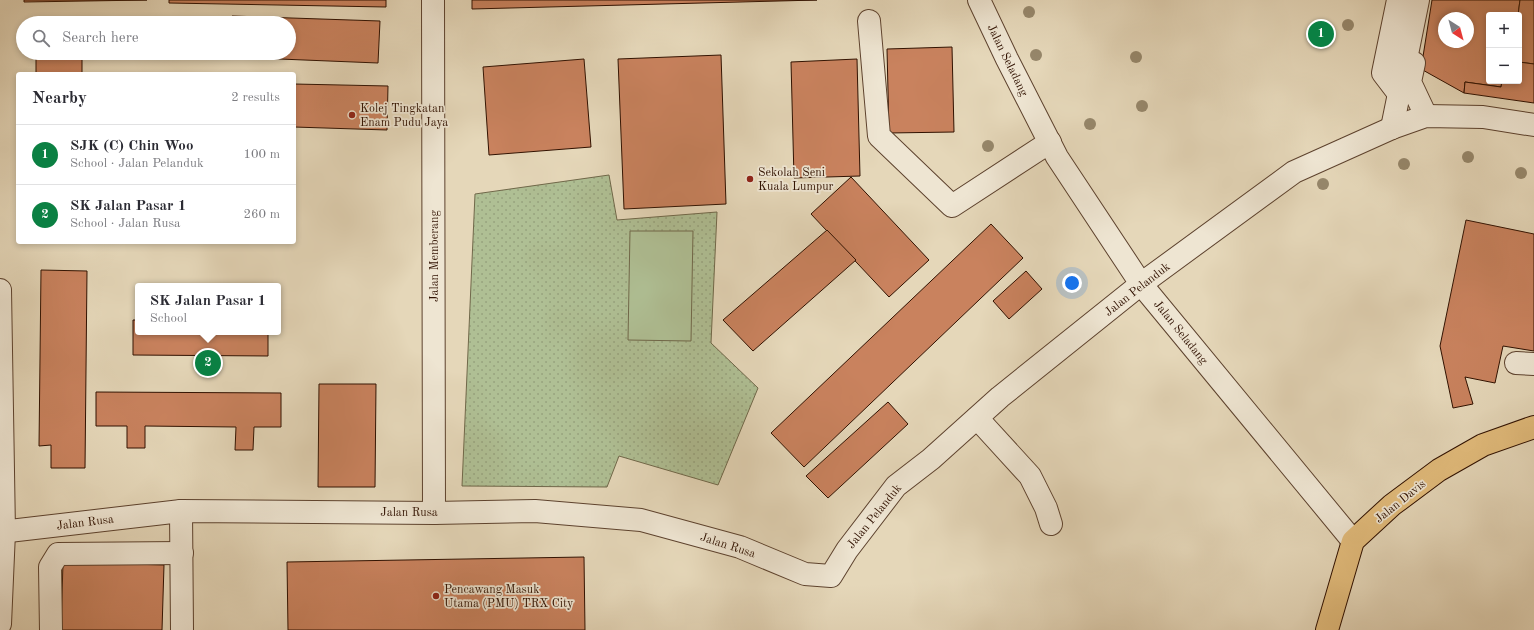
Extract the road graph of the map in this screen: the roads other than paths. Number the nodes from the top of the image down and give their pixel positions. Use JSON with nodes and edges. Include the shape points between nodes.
{"nodes":[{"id":1,"x":434,"y":0,"type":"edge"},
{"id":2,"x":979,"y":0,"type":"edge"},
{"id":3,"x":1398,"y":0,"type":"edge"},
{"id":4,"x":1418,"y":0,"type":"edge"},
{"id":5,"x":1427,"y":0,"type":"edge"},
{"id":6,"x":869,"y":21,"type":"dead end"},
{"id":7,"x":1399,"y":94,"type":"junction"},
{"id":8,"x":1426,"y":116,"type":"junction"},
{"id":9,"x":1534,"y":125,"type":"edge"},
{"id":10,"x":1392,"y":128,"type":"junction"},
{"id":11,"x":1050,"y":142,"type":"junction"},
{"id":12,"x":1141,"y":284,"type":"junction"},
{"id":13,"x":0,"y":290,"type":"edge"},
{"id":14,"x":977,"y":418,"type":"junction"},
{"id":15,"x":1534,"y":428,"type":"edge"},
{"id":16,"x":180,"y":511,"type":"junction"},
{"id":17,"x":434,"y":513,"type":"junction"},
{"id":18,"x":1051,"y":524,"type":"dead end"},
{"id":19,"x":2,"y":532,"type":"edge"},
{"id":20,"x":1353,"y":541,"type":"junction"},
{"id":21,"x":182,"y":553,"type":"junction"},
{"id":22,"x":804,"y":574,"type":"joint"},
{"id":23,"x":1,"y":577,"type":"edge"},
{"id":24,"x":0,"y":624,"type":"edge"},
{"id":25,"x":51,"y":630,"type":"edge"},
{"id":26,"x":182,"y":630,"type":"edge"},
{"id":27,"x":1327,"y":630,"type":"edge"}],
"edges":[{"from":1,"to":17,"type":"street","name":"Jalan Memberang"},
{"from":2,"to":11,"type":"street","name":"Jalan Seladang","via":[[1006,59]]},
{"from":3,"to":7,"type":"street","via":[[1383,73]]},
{"from":4,"to":7,"type":"street"},
{"from":5,"to":8,"type":"street","via":[[1410,82]]},
{"from":6,"to":11,"type":"street","via":[[879,136],[952,206]]},
{"from":7,"to":10,"type":"street"},
{"from":8,"to":9,"type":"street","name":"Jalan Pelanduk","via":[[1483,117]]},
{"from":8,"to":10,"type":"street","name":"Jalan Pelanduk"},
{"from":10,"to":12,"type":"street","name":"Jalan Pelanduk","via":[[1294,172]]},
{"from":11,"to":12,"type":"street","name":"Jalan Seladang","via":[[1057,157]]},
{"from":12,"to":14,"type":"street","name":"Jalan Pelanduk"},
{"from":12,"to":20,"type":"street","name":"Jalan Seladang"},
{"from":13,"to":19,"type":"street"},
{"from":14,"to":18,"type":"street","via":[[1030,476]]},
{"from":14,"to":22,"type":"street","name":"Jalan Pelanduk","via":[[896,486],[847,550],[831,576]]},
{"from":15,"to":20,"type":"main road","name":"Jalan Davis","via":[[1483,445],[1438,470],[1392,505]]},
{"from":16,"to":17,"type":"street","name":"Jalan Rusa"},
{"from":16,"to":19,"type":"street","name":"Jalan Rusa"},
{"from":16,"to":21,"type":"street"},
{"from":17,"to":22,"type":"street","name":"Jalan Rusa","via":[[535,511],[641,520],[740,547]]},
{"from":19,"to":23,"type":"street"},
{"from":20,"to":27,"type":"main road"},
{"from":21,"to":25,"type":"street","via":[[58,554],[50,567]]},
{"from":21,"to":26,"type":"street"},
{"from":23,"to":24,"type":"street"}]}
